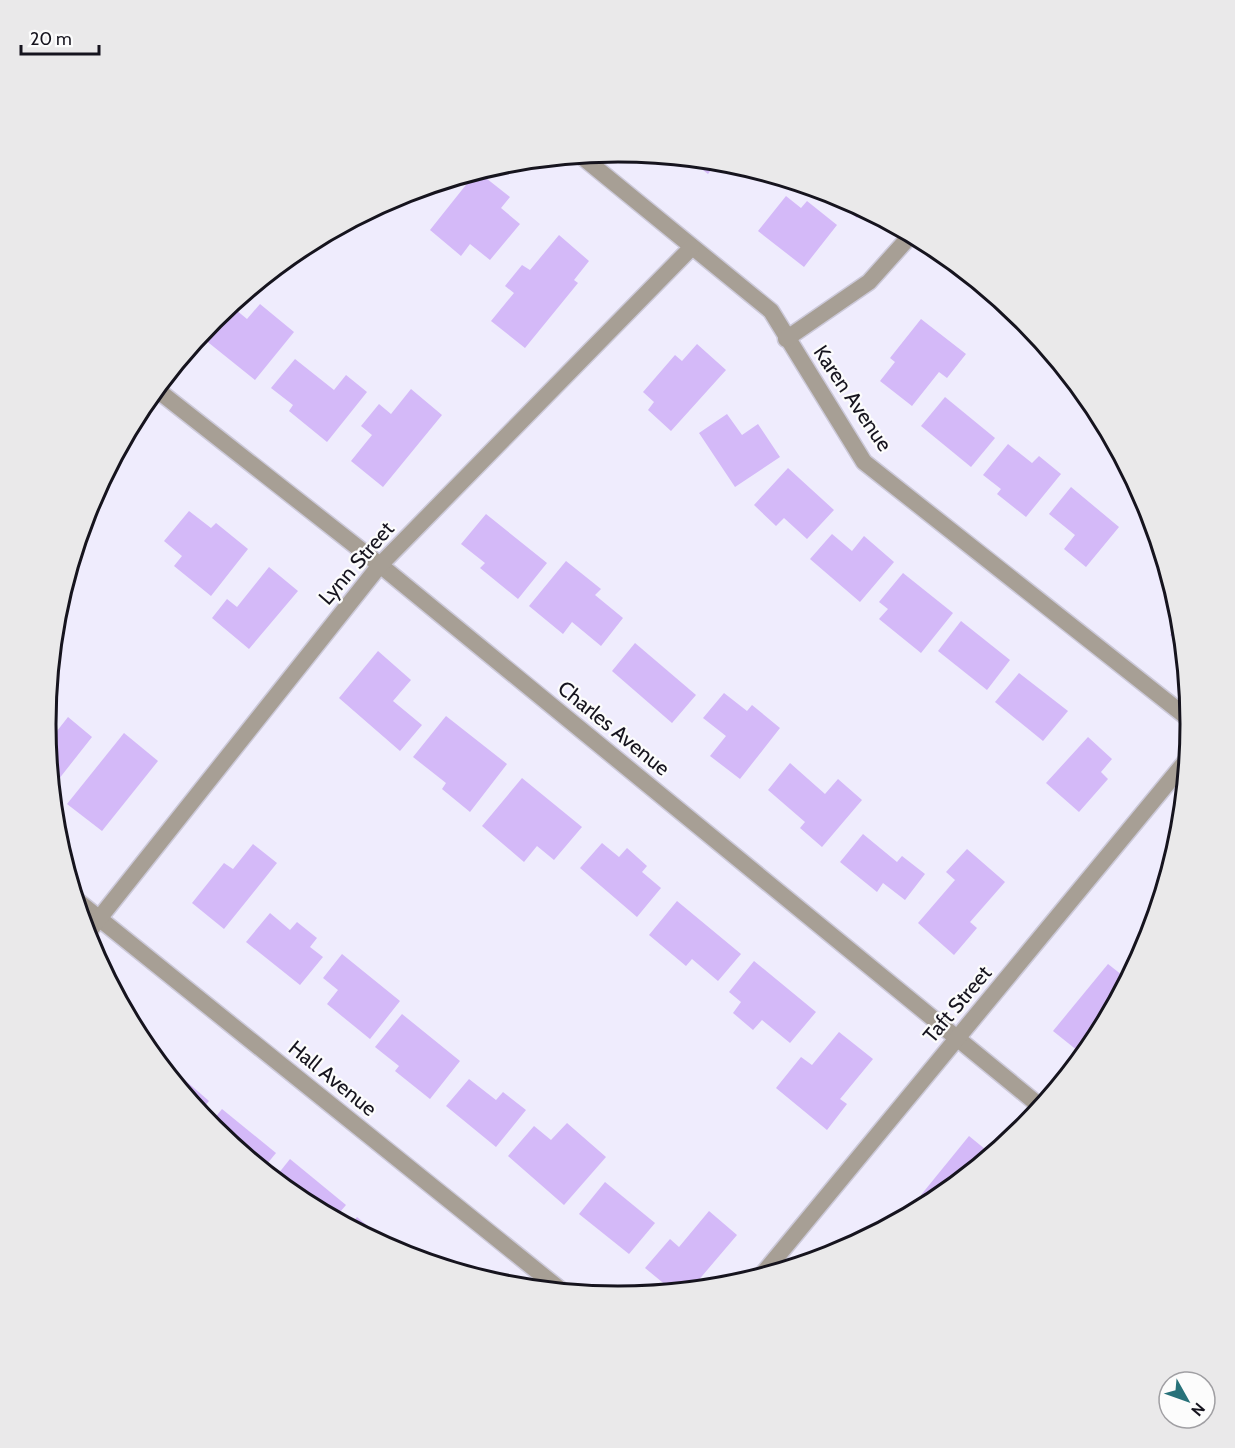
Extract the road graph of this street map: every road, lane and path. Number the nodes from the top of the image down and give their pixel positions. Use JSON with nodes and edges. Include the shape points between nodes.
{"nodes":[{"id":1,"x":589,"y":163,"type":"edge"},
{"id":2,"x":905,"y":241,"type":"edge"},
{"id":3,"x":692,"y":247,"type":"junction"},
{"id":4,"x":786,"y":339,"type":"junction"},
{"id":5,"x":163,"y":394,"type":"edge"},
{"id":6,"x":380,"y":565,"type":"junction"},
{"id":7,"x":1179,"y":711,"type":"edge"},
{"id":8,"x":1177,"y":772,"type":"edge"},
{"id":9,"x":86,"y":908,"type":"edge"},
{"id":10,"x":99,"y":919,"type":"junction"},
{"id":11,"x":93,"y":926,"type":"edge"},
{"id":12,"x":958,"y":1038,"type":"junction"},
{"id":13,"x":1034,"y":1101,"type":"edge"},
{"id":14,"x":770,"y":1265,"type":"edge"},
{"id":15,"x":550,"y":1282,"type":"edge"}],
"edges":[{"from":1,"to":3,"type":"street","name":"Karen Avenue"},
{"from":2,"to":4,"type":"street","via":[[869,282]]},
{"from":3,"to":4,"type":"street","name":"Karen Avenue","via":[[771,311]]},
{"from":3,"to":6,"type":"street","name":"Lynn Street"},
{"from":4,"to":7,"type":"street","name":"Karen Avenue","via":[[864,462]]},
{"from":5,"to":6,"type":"street","name":"Charles Avenue"},
{"from":6,"to":10,"type":"street","name":"Lynn Street"},
{"from":6,"to":12,"type":"street","name":"Charles Avenue"},
{"from":8,"to":12,"type":"street","name":"Taft Street"},
{"from":9,"to":10,"type":"street","name":"Hall Avenue"},
{"from":10,"to":11,"type":"street","name":"Lynn Street"},
{"from":10,"to":15,"type":"street","name":"Hall Avenue"},
{"from":12,"to":13,"type":"street","name":"Charles Avenue"},
{"from":12,"to":14,"type":"street","name":"Taft Street"}]}
